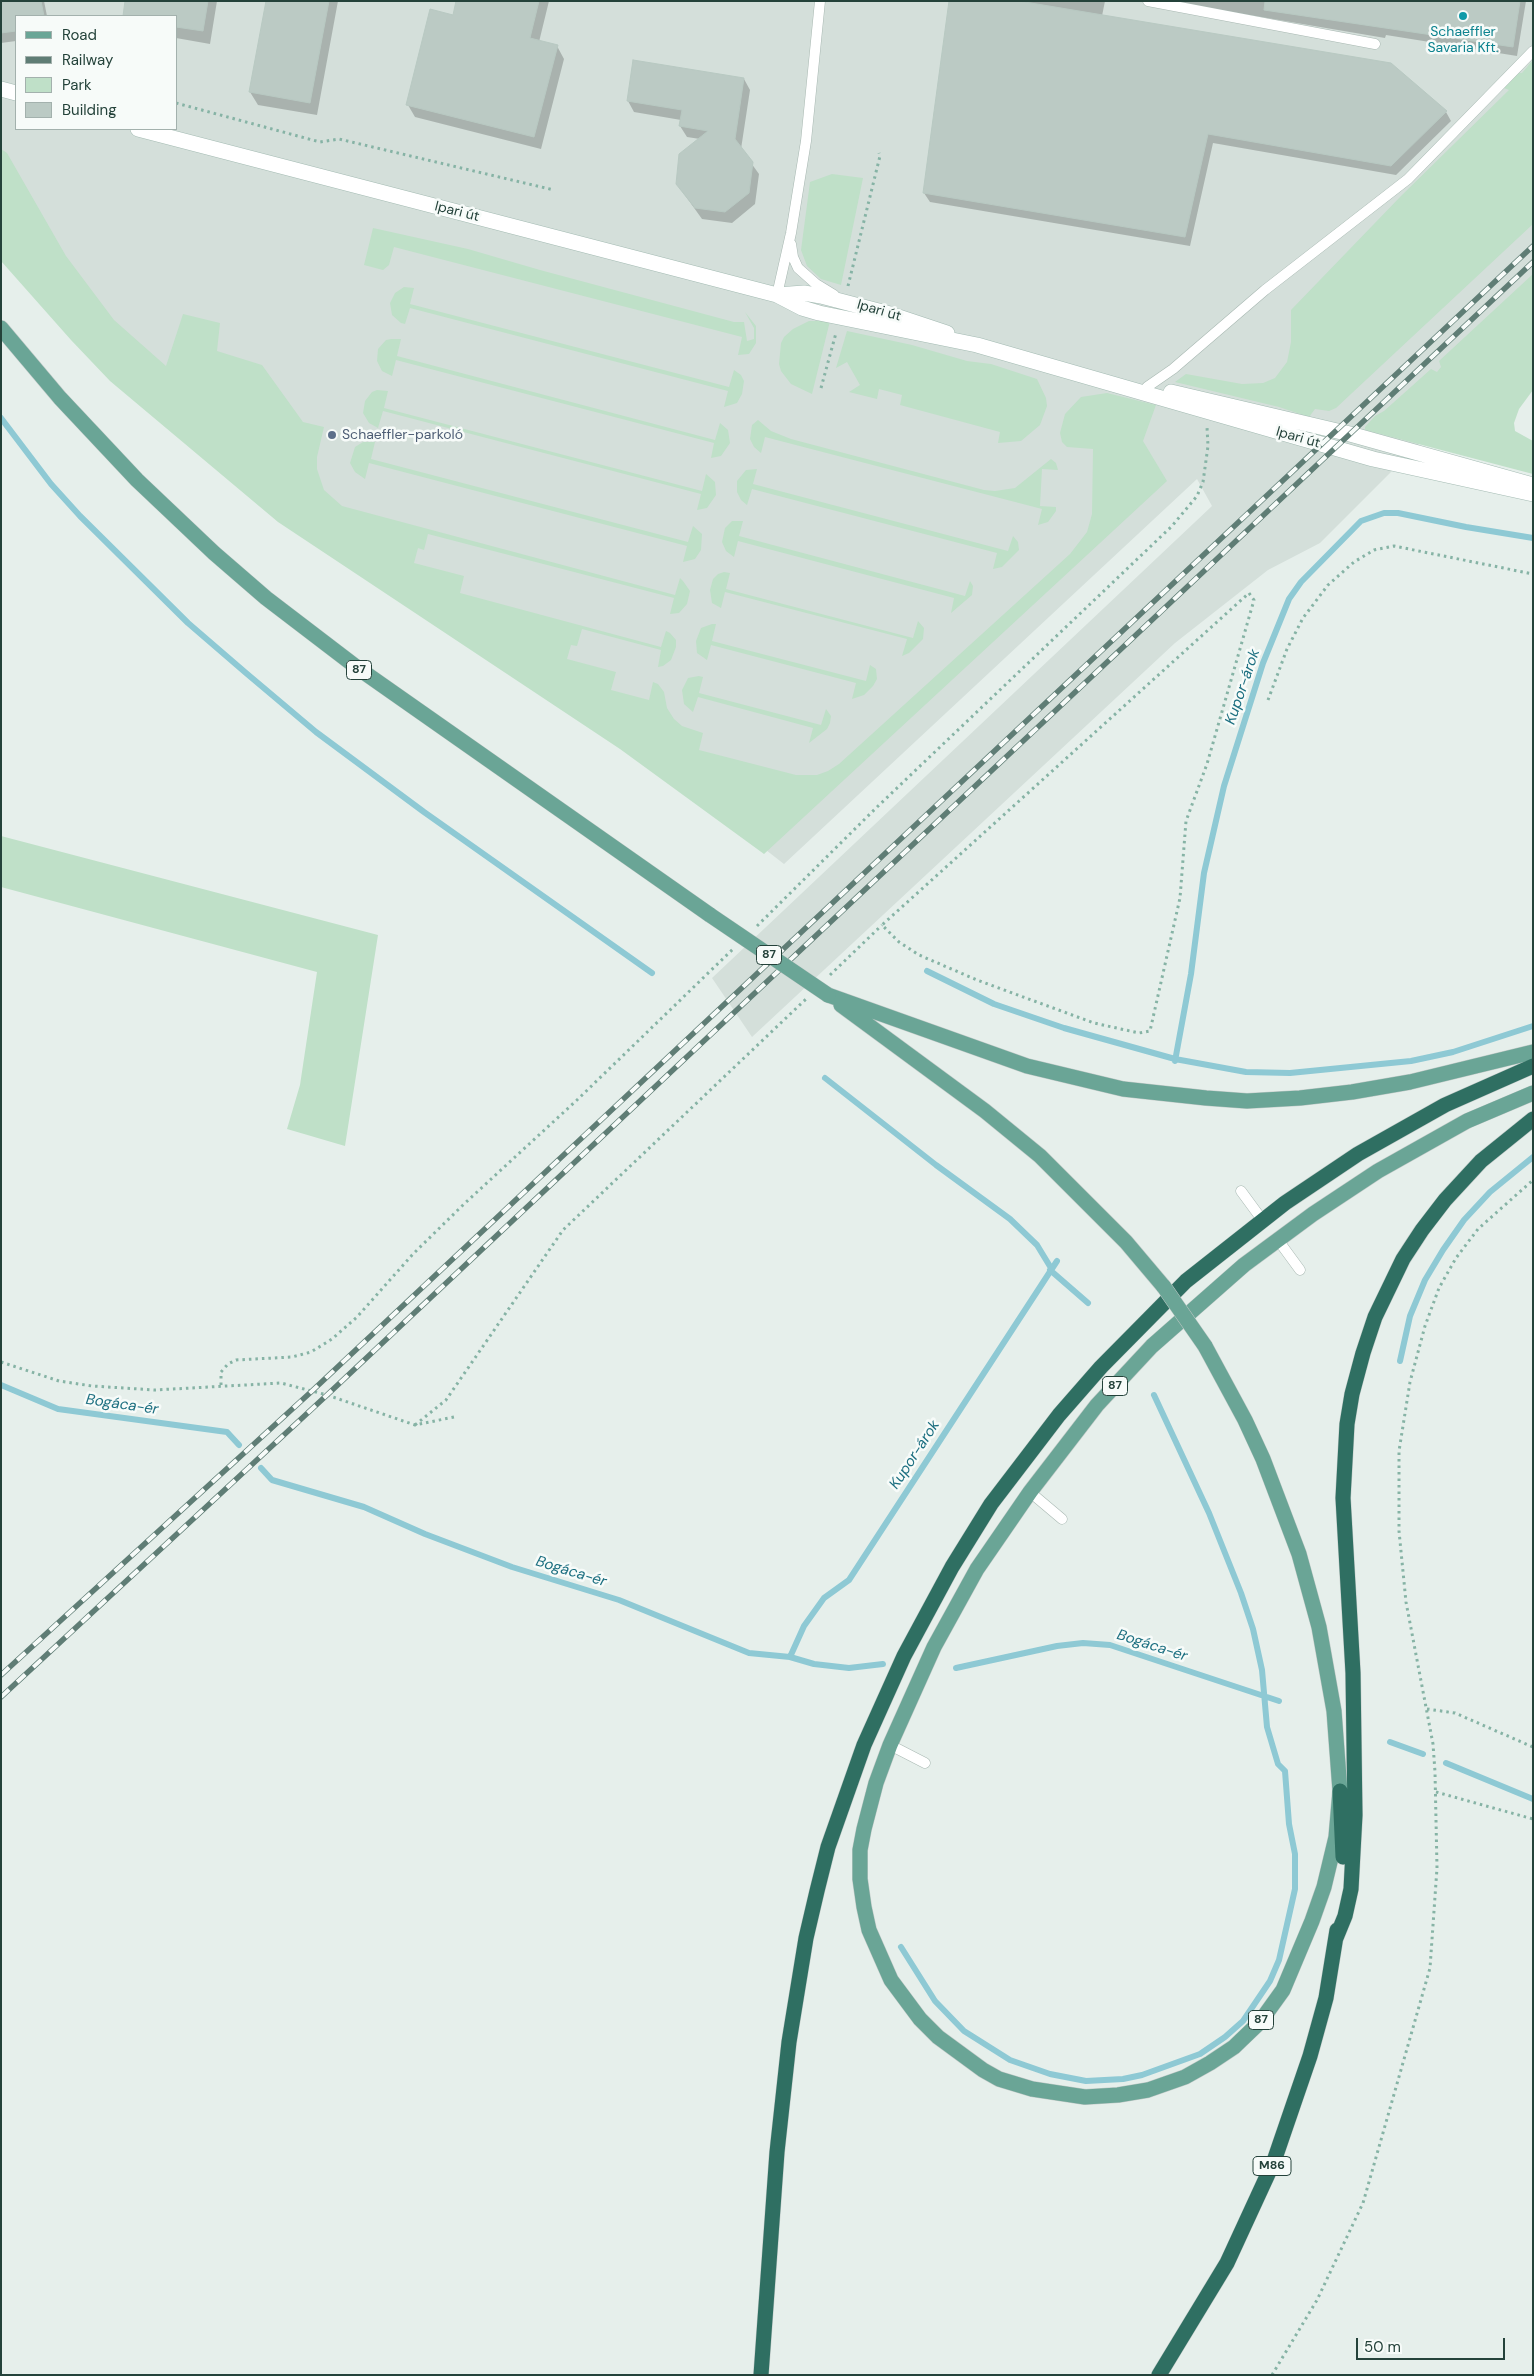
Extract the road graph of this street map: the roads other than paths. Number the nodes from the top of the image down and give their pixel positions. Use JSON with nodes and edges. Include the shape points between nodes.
{"nodes":[{"id":1,"x":820,"y":1,"type":"edge"},
{"id":2,"x":1148,"y":1,"type":"edge"},
{"id":3,"x":1375,"y":44,"type":"dead end"},
{"id":4,"x":1533,"y":52,"type":"edge"},
{"id":5,"x":1,"y":89,"type":"edge"},
{"id":6,"x":15,"y":93,"type":"edge"},
{"id":7,"x":142,"y":130,"type":"edge"},
{"id":8,"x":791,"y":233,"type":"junction"},
{"id":9,"x":777,"y":294,"type":"junction"},
{"id":10,"x":846,"y":294,"type":"junction"},
{"id":11,"x":1,"y":328,"type":"edge"},
{"id":12,"x":977,"y":346,"type":"junction"},
{"id":13,"x":1067,"y":370,"type":"junction"},
{"id":14,"x":1147,"y":387,"type":"junction"},
{"id":15,"x":1533,"y":485,"type":"edge"},
{"id":16,"x":1533,"y":494,"type":"edge"},
{"id":17,"x":862,"y":1013,"type":"junction"},
{"id":18,"x":1533,"y":1052,"type":"edge"},
{"id":19,"x":1533,"y":1066,"type":"edge"},
{"id":20,"x":1533,"y":1094,"type":"edge"},
{"id":21,"x":1533,"y":1119,"type":"edge"},
{"id":22,"x":1241,"y":1191,"type":"dead end"},
{"id":23,"x":1262,"y":1221,"type":"junction"},
{"id":24,"x":1278,"y":1240,"type":"junction"},
{"id":25,"x":1300,"y":1270,"type":"dead end"},
{"id":26,"x":1030,"y":1492,"type":"junction"},
{"id":27,"x":1062,"y":1519,"type":"dead end"},
{"id":28,"x":890,"y":1745,"type":"junction"},
{"id":29,"x":925,"y":1763,"type":"dead end"},
{"id":30,"x":1340,"y":1791,"type":"junction"},
{"id":31,"x":1336,"y":1938,"type":"junction"},
{"id":32,"x":761,"y":2375,"type":"edge"},
{"id":33,"x":1159,"y":2375,"type":"edge"}],
"edges":[{"from":1,"to":8,"type":"lane","via":[[806,141]]},
{"from":2,"to":3,"type":"lane"},
{"from":4,"to":14,"type":"lane","via":[[1408,179]]},
{"from":5,"to":6,"type":"street"},
{"from":7,"to":9,"type":"street","name":"Ipari út"},
{"from":8,"to":9,"type":"lane"},
{"from":8,"to":10,"type":"lane","via":[[791,248],[798,268],[816,284]]},
{"from":9,"to":10,"type":"street","name":"Ipari út"},
{"from":9,"to":12,"type":"street","name":"Ipari út","via":[[819,313]]},
{"from":10,"to":12,"type":"street","name":"Ipari út"},
{"from":11,"to":17,"type":"main road","number":"87","bridge":true,"via":[[60,398],[137,480],[266,598],[355,666],[710,915],[828,995]]},
{"from":12,"to":13,"type":"street","name":"Ipari út"},
{"from":13,"to":14,"type":"street","name":"Ipari út"},
{"from":13,"to":16,"type":"street","name":"Ipari út","via":[[1373,458]]},
{"from":14,"to":15,"type":"street","name":"Ipari út","via":[[1264,412]]},
{"from":17,"to":18,"type":"main road","number":"87","via":[[1065,1076],[1123,1089],[1206,1098],[1264,1100],[1361,1090],[1410,1082]]},
{"from":17,"to":30,"type":"main road","number":"87","bridge":true,"via":[[1040,1156],[1126,1242],[1164,1287],[1205,1346],[1263,1459],[1299,1554],[1326,1659]]},
{"from":19,"to":23,"type":"highway","via":[[1445,1105],[1394,1132],[1324,1176]]},
{"from":20,"to":24,"type":"main road","number":"87","via":[[1467,1121],[1403,1155]]},
{"from":21,"to":31,"type":"highway","via":[[1481,1160],[1444,1200],[1422,1230],[1403,1259],[1375,1317],[1352,1394],[1343,1498],[1355,1706],[1355,1815],[1351,1889]]},
{"from":22,"to":23,"type":"lane"},
{"from":23,"to":32,"type":"highway","via":[[1186,1281],[1101,1367],[1059,1415],[991,1504],[952,1567],[885,1697],[832,1838],[806,1938],[790,2033],[777,2152]]},
{"from":24,"to":25,"type":"lane"},
{"from":24,"to":26,"type":"main road","number":"87","via":[[1152,1346],[1097,1405]]},
{"from":26,"to":27,"type":"lane"},
{"from":26,"to":28,"type":"main road","number":"87","via":[[956,1604]]},
{"from":28,"to":29,"type":"lane"},
{"from":28,"to":30,"type":"main road","number":"87","via":[[864,1829],[860,1879],[870,1930],[891,1980],[938,2037],[983,2070],[999,2079],[1032,2089],[1084,2097],[1148,2090],[1185,2077],[1234,2047],[1260,2022],[1283,1990],[1324,1887],[1336,1837]]},
{"from":30,"to":31,"type":"highway","number":"M86","via":[[1343,1855]]},
{"from":31,"to":33,"type":"highway","number":"M86","via":[[1326,1998],[1310,2056],[1270,2170],[1227,2263]]}]}
